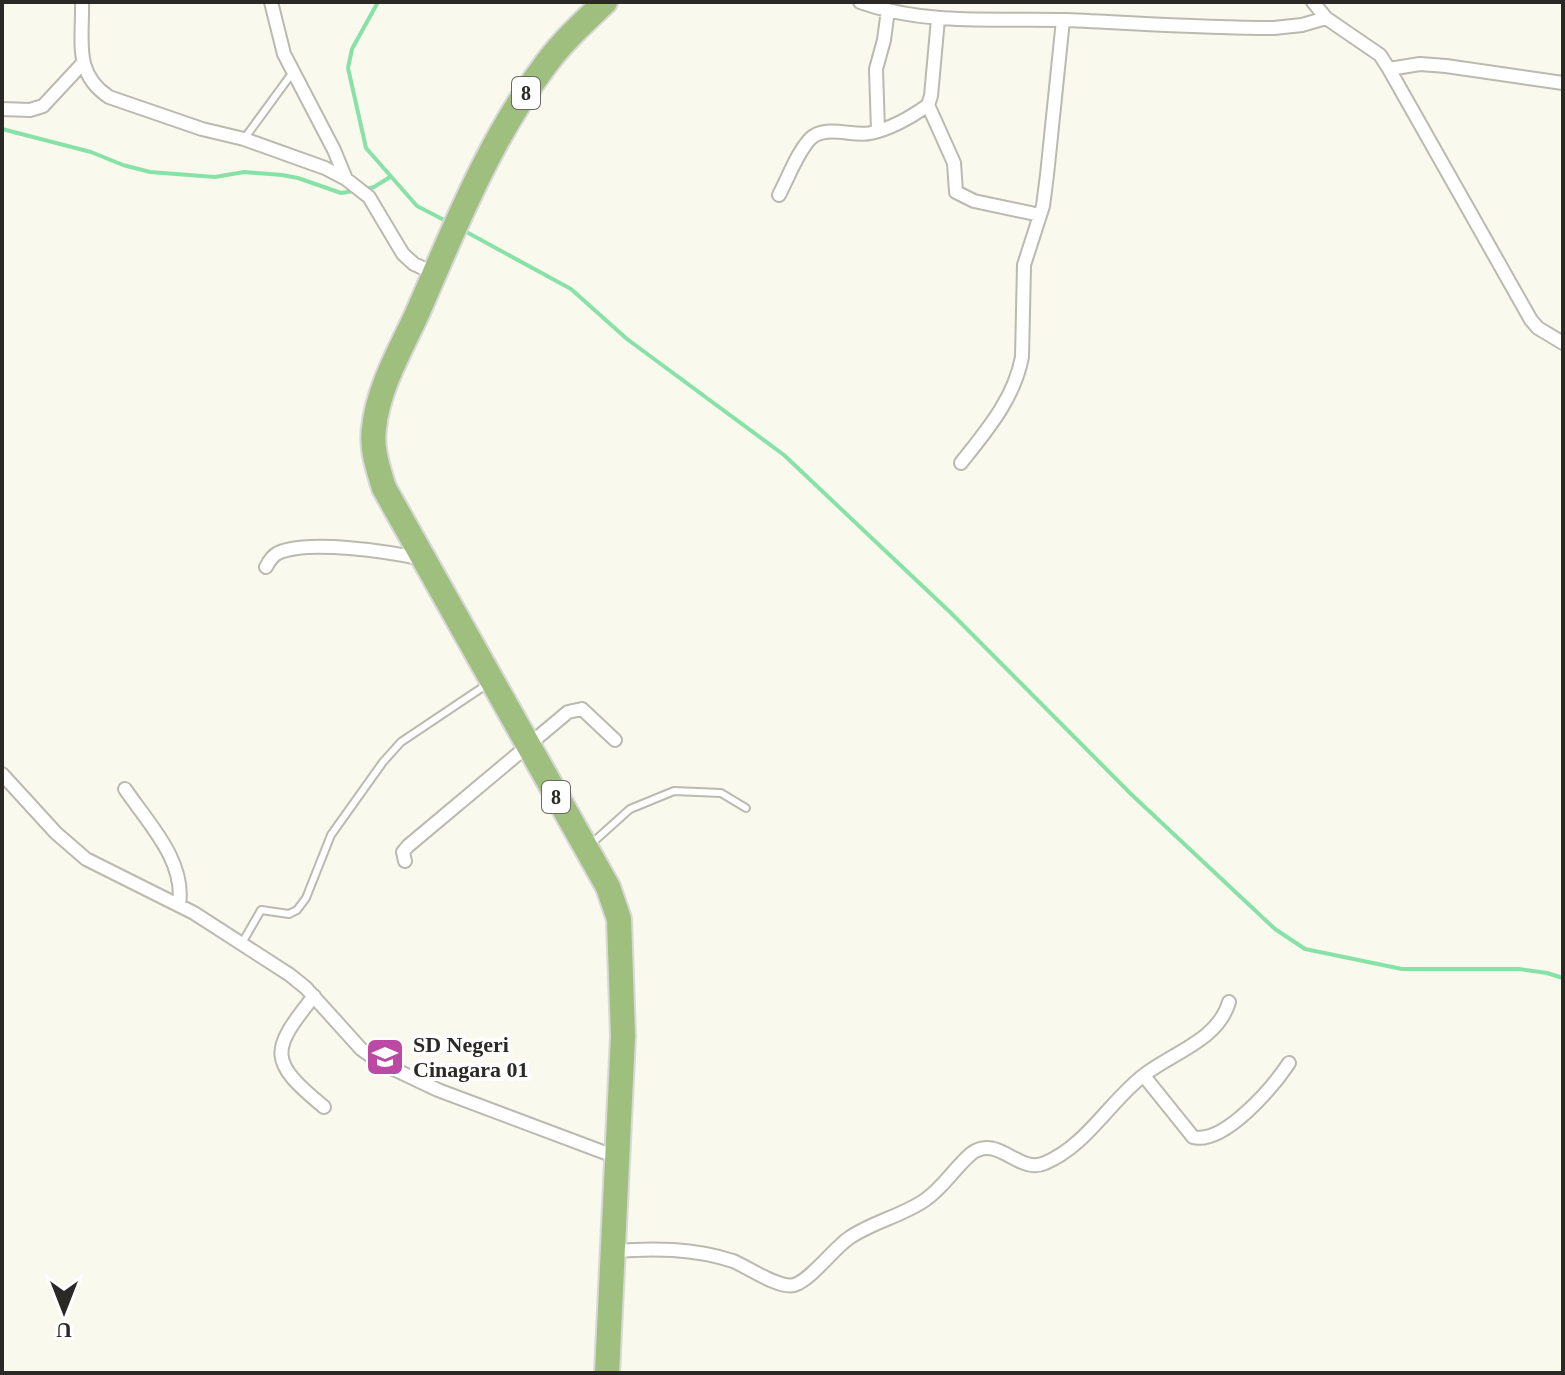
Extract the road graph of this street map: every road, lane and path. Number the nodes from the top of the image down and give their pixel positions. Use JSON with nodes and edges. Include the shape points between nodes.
{"nodes":[{"id":1,"x":82,"y":2,"type":"edge"},
{"id":2,"x":271,"y":2,"type":"edge"},
{"id":3,"x":605,"y":2,"type":"edge"},
{"id":4,"x":860,"y":2,"type":"edge"},
{"id":5,"x":1313,"y":2,"type":"edge"},
{"id":6,"x":888,"y":10,"type":"junction"},
{"id":7,"x":1326,"y":18,"type":"junction"},
{"id":8,"x":938,"y":19,"type":"junction"},
{"id":9,"x":1063,"y":20,"type":"junction"},
{"id":10,"x":83,"y":63,"type":"junction"},
{"id":11,"x":1389,"y":69,"type":"junction"},
{"id":12,"x":293,"y":72,"type":"junction"},
{"id":13,"x":1563,"y":83,"type":"edge"},
{"id":14,"x":928,"y":105,"type":"junction"},
{"id":15,"x":2,"y":109,"type":"edge"},
{"id":16,"x":878,"y":131,"type":"junction"},
{"id":17,"x":244,"y":139,"type":"junction"},
{"id":18,"x":346,"y":179,"type":"junction"},
{"id":19,"x":779,"y":195,"type":"dead end"},
{"id":20,"x":1040,"y":215,"type":"junction"},
{"id":21,"x":436,"y":269,"type":"junction"},
{"id":22,"x":1563,"y":343,"type":"edge"},
{"id":23,"x":961,"y":463,"type":"dead end"},
{"id":24,"x":423,"y":559,"type":"junction"},
{"id":25,"x":266,"y":567,"type":"dead end"},
{"id":26,"x":491,"y":681,"type":"junction"},
{"id":27,"x":615,"y":740,"type":"dead end"},
{"id":28,"x":527,"y":746,"type":"junction"},
{"id":29,"x":2,"y":774,"type":"edge"},
{"id":30,"x":125,"y":789,"type":"dead end"},
{"id":31,"x":746,"y":808,"type":"dead end"},
{"id":32,"x":585,"y":848,"type":"junction"},
{"id":33,"x":405,"y":861,"type":"dead end"},
{"id":34,"x":179,"y":905,"type":"junction"},
{"id":35,"x":242,"y":943,"type":"junction"},
{"id":36,"x":314,"y":996,"type":"junction"},
{"id":37,"x":1229,"y":1002,"type":"dead end"},
{"id":38,"x":1289,"y":1063,"type":"dead end"},
{"id":39,"x":1144,"y":1076,"type":"junction"},
{"id":40,"x":324,"y":1107,"type":"dead end"},
{"id":41,"x":619,"y":1158,"type":"junction"},
{"id":42,"x":613,"y":1251,"type":"junction"},
{"id":43,"x":607,"y":1373,"type":"edge"}],
"edges":[{"from":1,"to":10,"type":"street"},
{"from":2,"to":12,"type":"street"},
{"from":3,"to":21,"type":"highway","number":"8","via":[[546,64],[520,103]]},
{"from":4,"to":6,"type":"street"},
{"from":5,"to":7,"type":"street"},
{"from":6,"to":8,"type":"street"},
{"from":6,"to":16,"type":"street","via":[[876,69]]},
{"from":7,"to":9,"type":"street","via":[[1274,28]]},
{"from":7,"to":11,"type":"street","via":[[1380,55]]},
{"from":8,"to":9,"type":"street"},
{"from":8,"to":14,"type":"street"},
{"from":9,"to":20,"type":"street"},
{"from":10,"to":15,"type":"street","via":[[37,109]]},
{"from":10,"to":17,"type":"street","via":[[86,75],[109,97]]},
{"from":11,"to":13,"type":"street","via":[[1446,66]]},
{"from":11,"to":22,"type":"street","via":[[1531,320]]},
{"from":12,"to":17,"type":"lane"},
{"from":12,"to":18,"type":"street"},
{"from":14,"to":16,"type":"street"},
{"from":14,"to":20,"type":"street","via":[[954,163],[958,195]]},
{"from":16,"to":19,"type":"street","via":[[818,134],[809,140]]},
{"from":17,"to":18,"type":"street"},
{"from":18,"to":21,"type":"street","via":[[369,197],[403,254],[414,264]]},
{"from":20,"to":23,"type":"street","via":[[1024,265],[1020,371],[1007,401]]},
{"from":21,"to":24,"type":"highway","number":"8","via":[[388,378],[373,431],[384,488]]},
{"from":24,"to":25,"type":"street","via":[[332,547],[286,550]]},
{"from":24,"to":26,"type":"highway","number":"8"},
{"from":26,"to":28,"type":"highway","number":"8"},
{"from":26,"to":35,"type":"lane","via":[[401,742],[331,835],[297,910],[261,910]]},
{"from":27,"to":28,"type":"street","via":[[577,709]]},
{"from":28,"to":32,"type":"highway","number":"8"},
{"from":28,"to":33,"type":"street","via":[[408,846]]},
{"from":29,"to":34,"type":"street","via":[[86,859]]},
{"from":30,"to":34,"type":"street","via":[[169,853],[179,878]]},
{"from":31,"to":32,"type":"lane","via":[[721,793],[674,791],[630,809]]},
{"from":32,"to":41,"type":"highway","number":"8","via":[[614,902],[620,931]]},
{"from":34,"to":35,"type":"street"},
{"from":35,"to":36,"type":"street"},
{"from":36,"to":40,"type":"street","via":[[286,1033],[280,1061]]},
{"from":36,"to":41,"type":"street","via":[[361,1049],[399,1073]]},
{"from":37,"to":39,"type":"street","via":[[1210,1033]]},
{"from":38,"to":39,"type":"street","via":[[1255,1104],[1202,1139],[1193,1137]]},
{"from":39,"to":42,"type":"street","via":[[1047,1163],[1026,1165],[982,1148],[942,1188],[853,1235],[797,1284],[782,1284],[734,1262],[683,1250]]},
{"from":41,"to":42,"type":"highway","number":"8"},
{"from":42,"to":43,"type":"highway","number":"8"}]}
